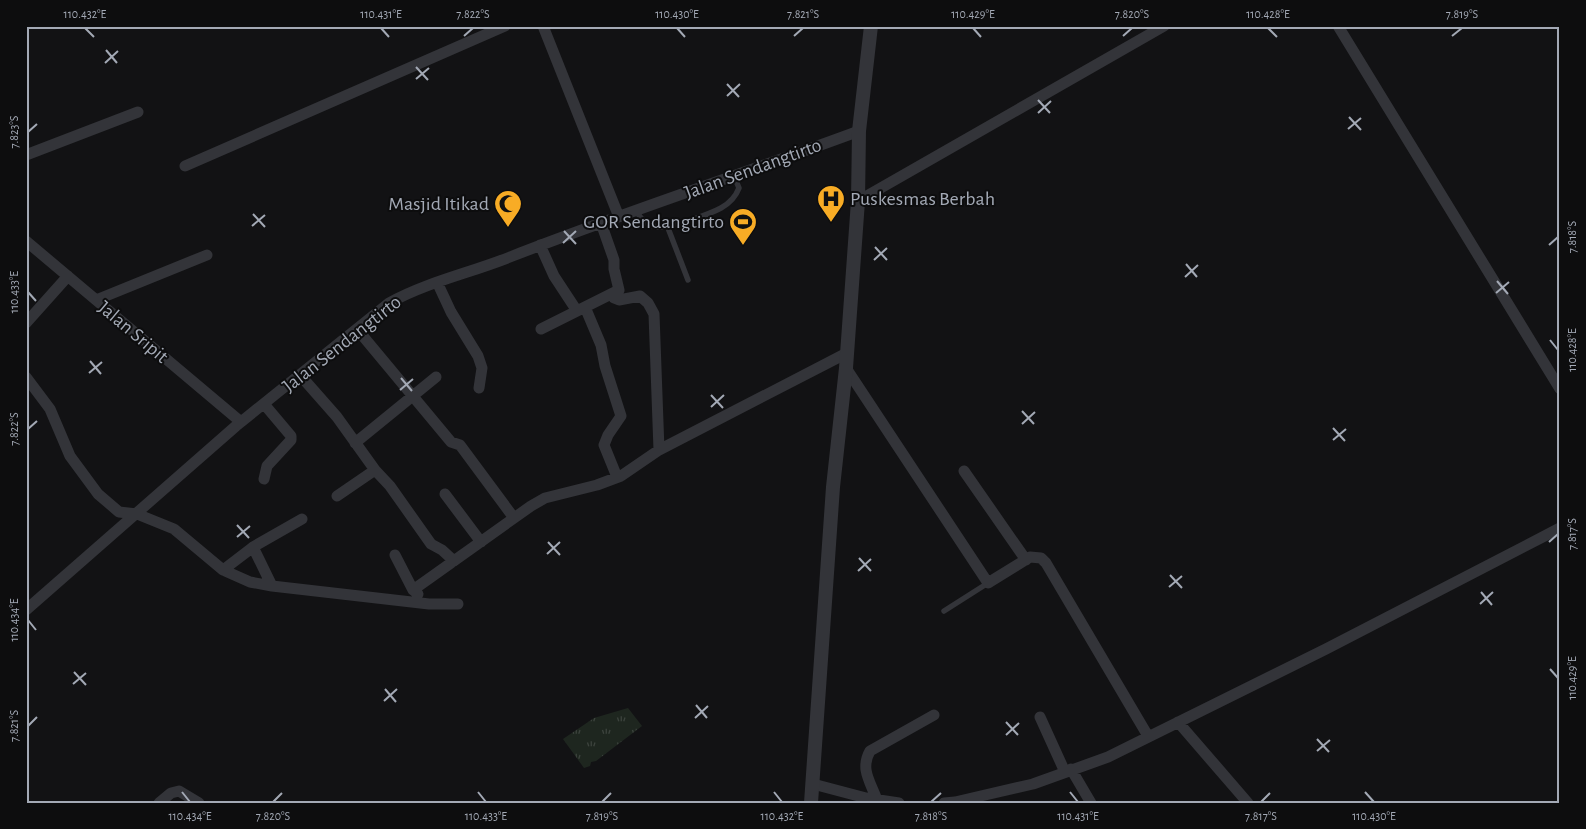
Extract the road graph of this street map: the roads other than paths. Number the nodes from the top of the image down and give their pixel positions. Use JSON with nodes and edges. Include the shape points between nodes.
{"nodes":[{"id":1,"x":505,"y":26,"type":"edge"},
{"id":2,"x":543,"y":26,"type":"edge"},
{"id":3,"x":871,"y":26,"type":"edge"},
{"id":4,"x":1164,"y":26,"type":"edge"},
{"id":5,"x":1338,"y":26,"type":"edge"},
{"id":6,"x":138,"y":112,"type":"dead end"},
{"id":7,"x":859,"y":131,"type":"junction"},
{"id":8,"x":26,"y":154,"type":"edge"},
{"id":9,"x":185,"y":166,"type":"dead end"},
{"id":10,"x":734,"y":176,"type":"junction"},
{"id":11,"x":858,"y":201,"type":"junction"},
{"id":12,"x":636,"y":211,"type":"junction"},
{"id":13,"x":619,"y":217,"type":"junction"},
{"id":14,"x":601,"y":223,"type":"junction"},
{"id":15,"x":668,"y":228,"type":"junction"},
{"id":16,"x":26,"y":241,"type":"edge"},
{"id":17,"x":540,"y":245,"type":"junction"},
{"id":18,"x":207,"y":255,"type":"dead end"},
{"id":19,"x":68,"y":276,"type":"junction"},
{"id":20,"x":688,"y":280,"type":"dead end"},
{"id":21,"x":437,"y":282,"type":"junction"},
{"id":22,"x":613,"y":294,"type":"junction"},
{"id":23,"x":96,"y":300,"type":"junction"},
{"id":24,"x":581,"y":309,"type":"junction"},
{"id":25,"x":26,"y":323,"type":"edge"},
{"id":26,"x":357,"y":329,"type":"junction"},
{"id":27,"x":541,"y":329,"type":"dead end"},
{"id":28,"x":846,"y":361,"type":"junction"},
{"id":29,"x":300,"y":375,"type":"junction"},
{"id":30,"x":26,"y":377,"type":"edge"},
{"id":31,"x":436,"y":377,"type":"dead end"},
{"id":32,"x":479,"y":388,"type":"dead end"},
{"id":33,"x":1560,"y":388,"type":"edge"},
{"id":34,"x":412,"y":395,"type":"junction"},
{"id":35,"x":264,"y":404,"type":"junction"},
{"id":36,"x":241,"y":422,"type":"junction"},
{"id":37,"x":355,"y":443,"type":"junction"},
{"id":38,"x":659,"y":450,"type":"junction"},
{"id":39,"x":375,"y":470,"type":"junction"},
{"id":40,"x":964,"y":471,"type":"dead end"},
{"id":41,"x":617,"y":478,"type":"junction"},
{"id":42,"x":264,"y":479,"type":"dead end"},
{"id":43,"x":445,"y":494,"type":"dead end"},
{"id":44,"x":337,"y":496,"type":"dead end"},
{"id":45,"x":137,"y":514,"type":"junction"},
{"id":46,"x":514,"y":518,"type":"junction"},
{"id":47,"x":302,"y":519,"type":"dead end"},
{"id":48,"x":1560,"y":528,"type":"edge"},
{"id":49,"x":480,"y":542,"type":"junction"},
{"id":50,"x":253,"y":547,"type":"junction"},
{"id":51,"x":395,"y":555,"type":"dead end"},
{"id":52,"x":1026,"y":560,"type":"junction"},
{"id":53,"x":454,"y":561,"type":"junction"},
{"id":54,"x":223,"y":570,"type":"junction"},
{"id":55,"x":988,"y":583,"type":"junction"},
{"id":56,"x":272,"y":586,"type":"junction"},
{"id":57,"x":414,"y":590,"type":"junction"},
{"id":58,"x":429,"y":604,"type":"junction"},
{"id":59,"x":458,"y":604,"type":"dead end"},
{"id":60,"x":26,"y":610,"type":"edge"},
{"id":61,"x":944,"y":611,"type":"dead end"},
{"id":62,"x":934,"y":715,"type":"dead end"},
{"id":63,"x":1040,"y":717,"type":"dead end"},
{"id":64,"x":1178,"y":722,"type":"junction"},
{"id":65,"x":1148,"y":736,"type":"junction"},
{"id":66,"x":1068,"y":771,"type":"junction"},
{"id":67,"x":813,"y":784,"type":"junction"},
{"id":68,"x":877,"y":800,"type":"junction"},
{"id":69,"x":952,"y":802,"type":"edge"},
{"id":70,"x":159,"y":803,"type":"edge"},
{"id":71,"x":199,"y":803,"type":"edge"},
{"id":72,"x":811,"y":803,"type":"edge"},
{"id":73,"x":899,"y":803,"type":"edge"},
{"id":74,"x":1091,"y":803,"type":"edge"},
{"id":75,"x":1248,"y":803,"type":"edge"}],
"edges":[{"from":1,"to":9,"type":"street"},
{"from":2,"to":13,"type":"street"},
{"from":3,"to":7,"type":"street"},
{"from":4,"to":11,"type":"street"},
{"from":5,"to":33,"type":"street"},
{"from":6,"to":8,"type":"street"},
{"from":7,"to":10,"type":"street","name":"Jalan Sendangtirto"},
{"from":7,"to":11,"type":"street"},
{"from":10,"to":12,"type":"street","name":"Jalan Sendangtirto"},
{"from":10,"to":15,"type":"lane","via":[[739,188],[736,196],[722,208]]},
{"from":11,"to":28,"type":"street"},
{"from":12,"to":13,"type":"street","name":"Jalan Sendangtirto"},
{"from":12,"to":15,"type":"lane","via":[[643,222]]},
{"from":13,"to":14,"type":"street","name":"Jalan Sendangtirto"},
{"from":14,"to":17,"type":"street","name":"Jalan Sendangtirto"},
{"from":14,"to":22,"type":"street","via":[[620,288]]},
{"from":15,"to":20,"type":"lane"},
{"from":16,"to":19,"type":"street","name":"Jalan Sripit"},
{"from":17,"to":21,"type":"street","name":"Jalan Sendangtirto"},
{"from":17,"to":24,"type":"street","via":[[554,276]]},
{"from":18,"to":23,"type":"street"},
{"from":19,"to":23,"type":"street","name":"Jalan Sripit"},
{"from":19,"to":25,"type":"street"},
{"from":21,"to":26,"type":"street","name":"Jalan Sendangtirto","via":[[389,303]]},
{"from":21,"to":32,"type":"street","via":[[478,356],[482,368]]},
{"from":22,"to":24,"type":"street"},
{"from":22,"to":38,"type":"street","via":[[619,300],[640,296],[654,314]]},
{"from":23,"to":36,"type":"street","name":"Jalan Sripit"},
{"from":24,"to":27,"type":"street"},
{"from":24,"to":41,"type":"street","via":[[601,345],[621,416],[604,445]]},
{"from":26,"to":29,"type":"street","name":"Jalan Sendangtirto"},
{"from":26,"to":34,"type":"street"},
{"from":28,"to":38,"type":"street"},
{"from":28,"to":55,"type":"street"},
{"from":28,"to":67,"type":"street","via":[[833,487]]},
{"from":29,"to":35,"type":"street","name":"Jalan Sendangtirto"},
{"from":29,"to":37,"type":"street"},
{"from":30,"to":45,"type":"street","via":[[50,408],[70,456],[98,494],[119,512]]},
{"from":31,"to":34,"type":"street"},
{"from":34,"to":37,"type":"street"},
{"from":34,"to":46,"type":"street","via":[[451,442],[460,445]]},
{"from":35,"to":36,"type":"street","name":"Jalan Sendangtirto"},
{"from":35,"to":42,"type":"street","via":[[291,436],[267,466]]},
{"from":36,"to":45,"type":"street","name":"Jalan Sendangtirto"},
{"from":37,"to":39,"type":"street"},
{"from":38,"to":41,"type":"street"},
{"from":39,"to":44,"type":"street"},
{"from":39,"to":53,"type":"street","via":[[431,544]]},
{"from":40,"to":52,"type":"street"},
{"from":41,"to":46,"type":"street","via":[[545,498]]},
{"from":43,"to":49,"type":"street"},
{"from":45,"to":54,"type":"street","via":[[174,529]]},
{"from":45,"to":60,"type":"street","name":"Jalan Sendangtirto"},
{"from":46,"to":49,"type":"street"},
{"from":47,"to":50,"type":"street"},
{"from":48,"to":64,"type":"street"},
{"from":49,"to":53,"type":"street"},
{"from":50,"to":54,"type":"street"},
{"from":50,"to":56,"type":"street"},
{"from":51,"to":57,"type":"street"},
{"from":52,"to":55,"type":"street"},
{"from":52,"to":65,"type":"street","via":[[1036,556],[1046,563]]},
{"from":53,"to":57,"type":"street"},
{"from":54,"to":56,"type":"street","via":[[250,582]]},
{"from":55,"to":61,"type":"lane"},
{"from":56,"to":58,"type":"street"},
{"from":57,"to":58,"type":"street"},
{"from":58,"to":59,"type":"street"},
{"from":62,"to":68,"type":"street","via":[[870,751],[865,767]]},
{"from":63,"to":66,"type":"street"},
{"from":64,"to":65,"type":"street"},
{"from":64,"to":75,"type":"street"},
{"from":65,"to":66,"type":"street","via":[[1108,757]]},
{"from":66,"to":69,"type":"street","via":[[1033,784]]},
{"from":66,"to":74,"type":"street"},
{"from":67,"to":68,"type":"street"},
{"from":67,"to":72,"type":"street"},
{"from":68,"to":73,"type":"street"},
{"from":70,"to":71,"type":"street","via":[[171,792],[179,790]]}]}
